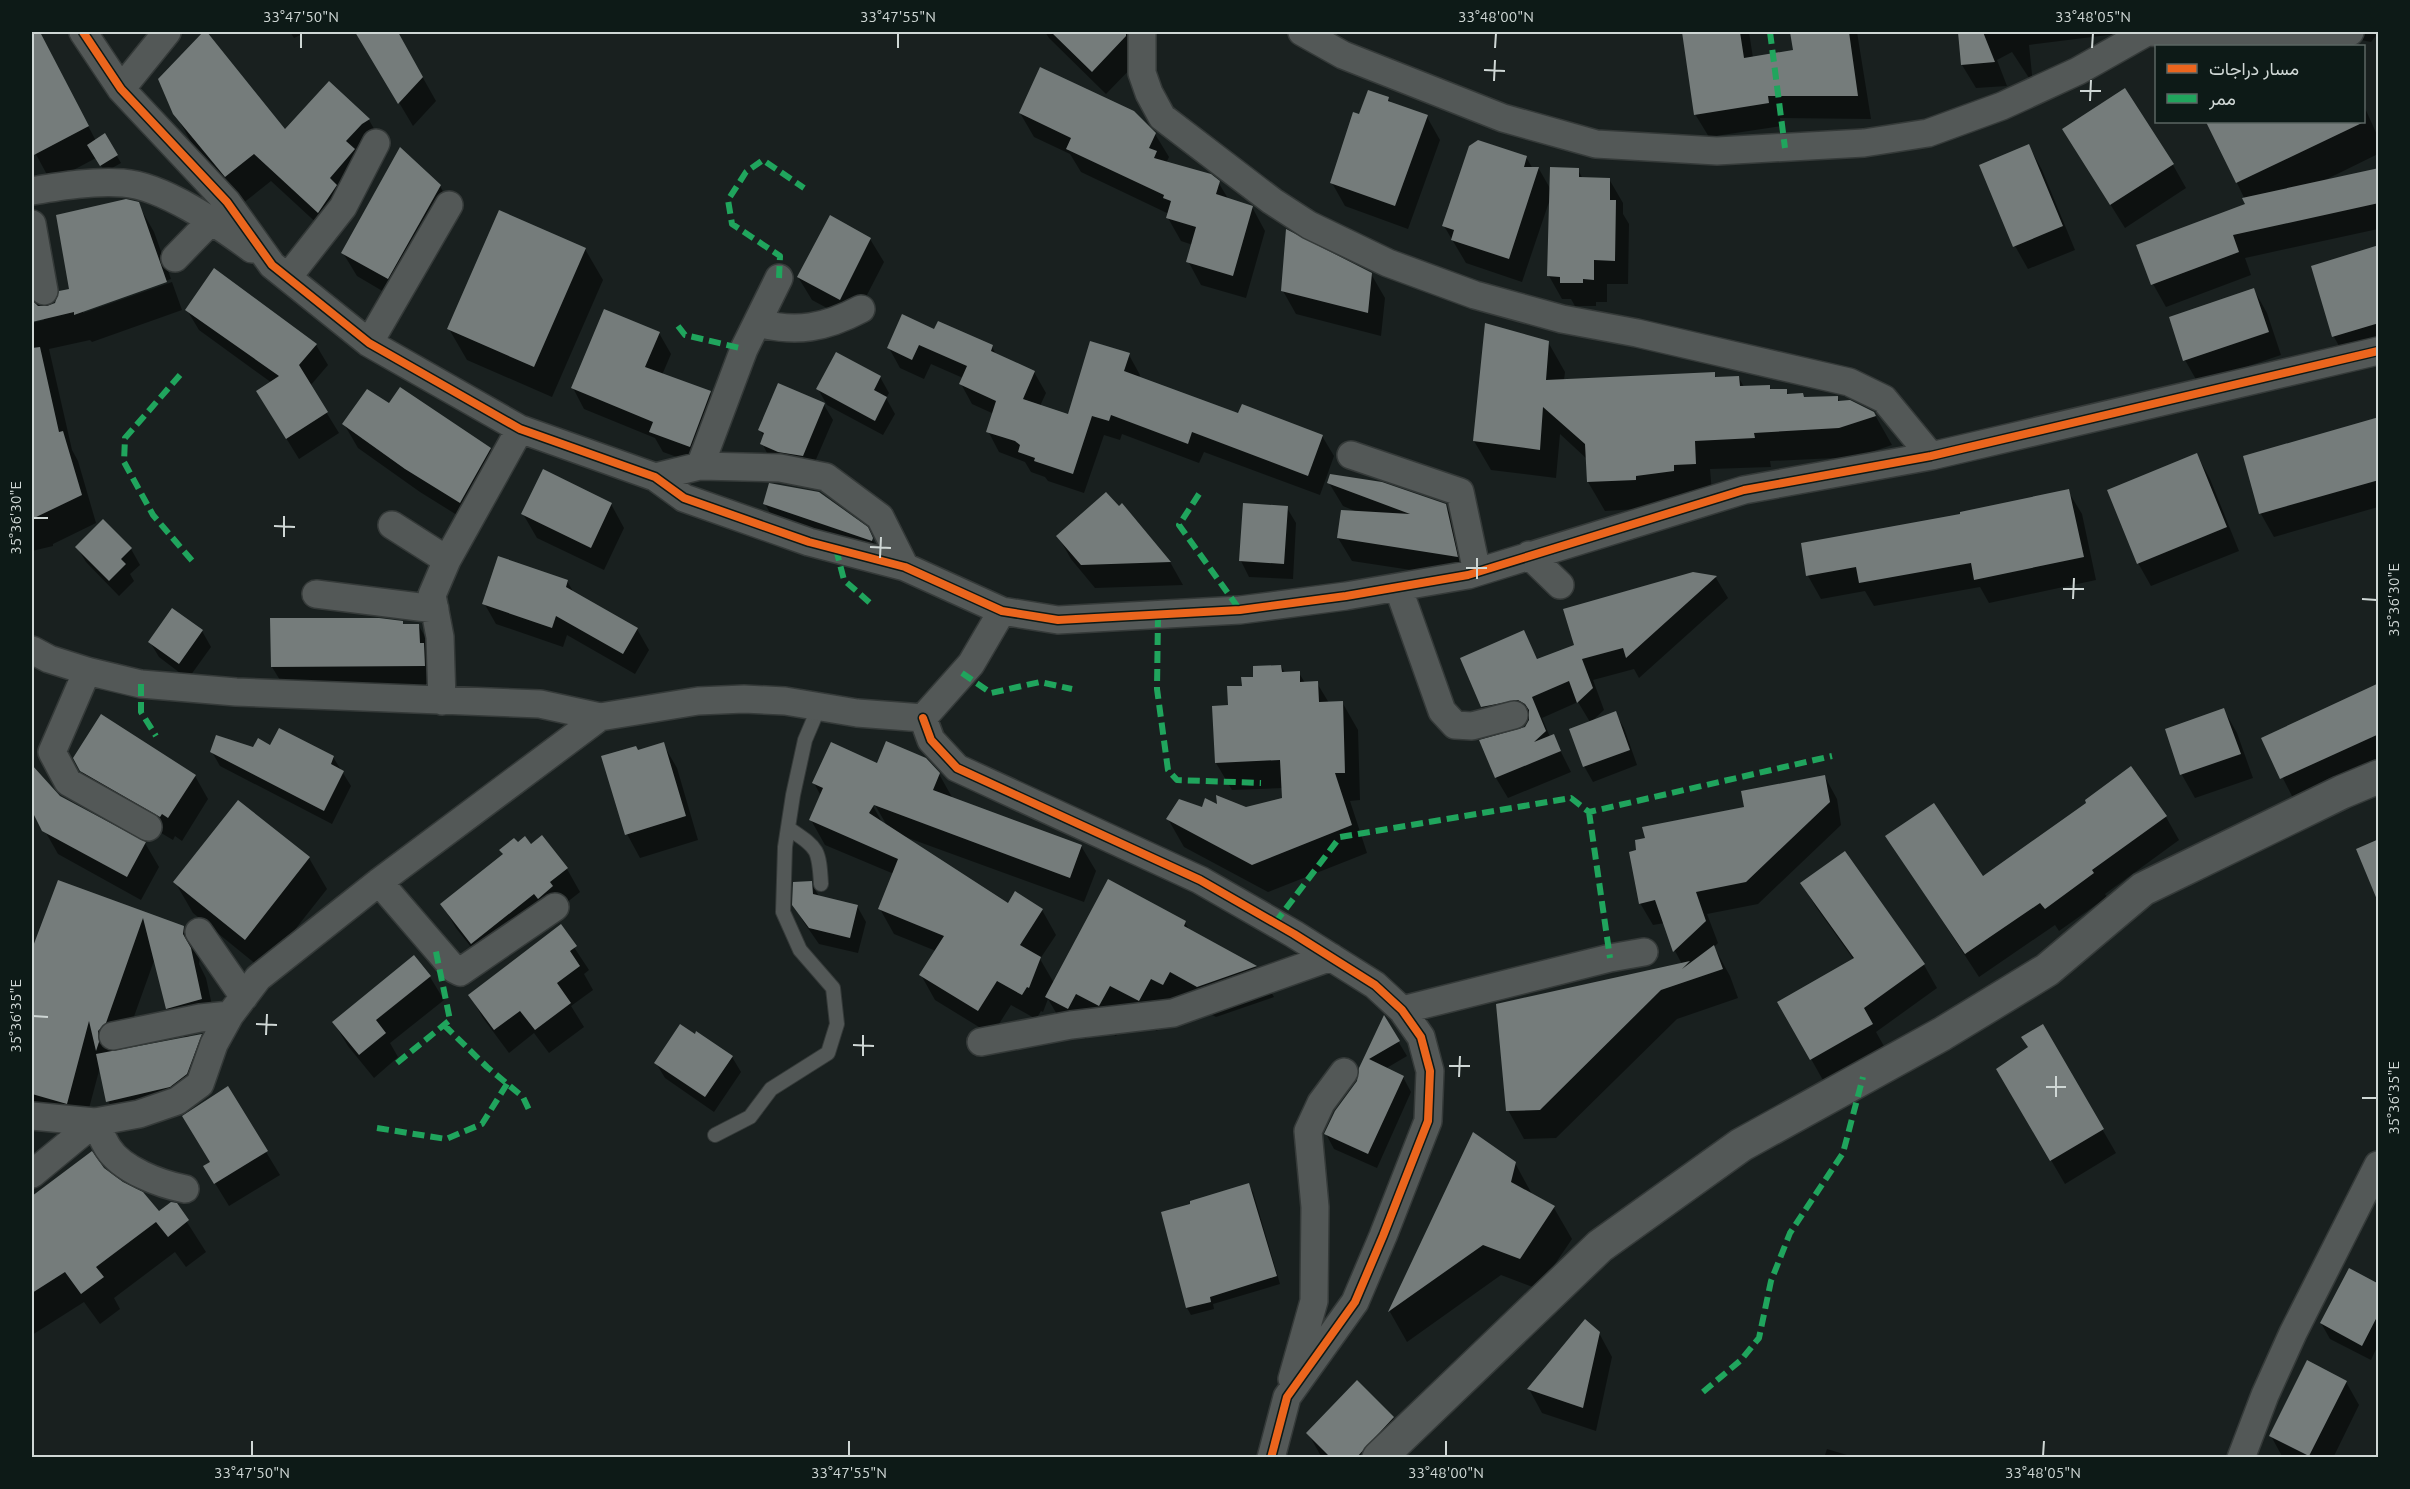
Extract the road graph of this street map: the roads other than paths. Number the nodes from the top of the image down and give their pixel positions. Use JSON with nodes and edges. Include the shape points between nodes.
{"nodes":[{"id":1,"x":84,"y":32,"type":"edge"},
{"id":2,"x":167,"y":32,"type":"edge"},
{"id":3,"x":1142,"y":32,"type":"edge"},
{"id":4,"x":1302,"y":32,"type":"edge"},
{"id":5,"x":2146,"y":32,"type":"edge"},
{"id":6,"x":2350,"y":32,"type":"edge"},
{"id":7,"x":121,"y":89,"type":"junction"},
{"id":8,"x":376,"y":143,"type":"dead end"},
{"id":9,"x":32,"y":191,"type":"edge"},
{"id":10,"x":449,"y":206,"type":"dead end"},
{"id":11,"x":212,"y":220,"type":"junction"},
{"id":12,"x":32,"y":224,"type":"edge"},
{"id":13,"x":175,"y":258,"type":"dead end"},
{"id":14,"x":280,"y":271,"type":"junction"},
{"id":15,"x":778,"y":278,"type":"dead end"},
{"id":16,"x":44,"y":291,"type":"dead end"},
{"id":17,"x":861,"y":309,"type":"dead end"},
{"id":18,"x":757,"y":323,"type":"junction"},
{"id":19,"x":369,"y":343,"type":"junction"},
{"id":20,"x":2379,"y":351,"type":"edge"},
{"id":21,"x":520,"y":429,"type":"junction"},
{"id":22,"x":1351,"y":455,"type":"dead end"},
{"id":23,"x":1931,"y":456,"type":"junction"},
{"id":24,"x":700,"y":466,"type":"junction"},
{"id":25,"x":655,"y":477,"type":"junction"},
{"id":26,"x":392,"y":525,"type":"dead end"},
{"id":27,"x":1529,"y":555,"type":"junction"},
{"id":28,"x":447,"y":560,"type":"junction"},
{"id":29,"x":905,"y":567,"type":"junction"},
{"id":30,"x":1477,"y":572,"type":"junction"},
{"id":31,"x":1560,"y":585,"type":"dead end"},
{"id":32,"x":1398,"y":587,"type":"junction"},
{"id":33,"x":316,"y":594,"type":"dead end"},
{"id":34,"x":435,"y":609,"type":"junction"},
{"id":35,"x":1002,"y":611,"type":"junction"},
{"id":36,"x":32,"y":650,"type":"edge"},
{"id":37,"x":87,"y":671,"type":"junction"},
{"id":38,"x":442,"y":701,"type":"junction"},
{"id":39,"x":819,"y":707,"type":"junction"},
{"id":40,"x":1514,"y":715,"type":"dead end"},
{"id":41,"x":600,"y":717,"type":"junction"},
{"id":42,"x":923,"y":718,"type":"junction"},
{"id":43,"x":2379,"y":777,"type":"edge"},
{"id":44,"x":148,"y":827,"type":"dead end"},
{"id":45,"x":788,"y":828,"type":"junction"},
{"id":46,"x":379,"y":882,"type":"junction"},
{"id":47,"x":820,"y":884,"type":"dead end"},
{"id":48,"x":555,"y":907,"type":"dead end"},
{"id":49,"x":199,"y":932,"type":"dead end"},
{"id":50,"x":1644,"y":952,"type":"dead end"},
{"id":51,"x":1331,"y":957,"type":"junction"},
{"id":52,"x":237,"y":1006,"type":"junction"},
{"id":53,"x":1402,"y":1010,"type":"junction"},
{"id":54,"x":113,"y":1036,"type":"dead end"},
{"id":55,"x":981,"y":1042,"type":"dead end"},
{"id":56,"x":1344,"y":1072,"type":"dead end"},
{"id":57,"x":32,"y":1116,"type":"edge"},
{"id":58,"x":96,"y":1122,"type":"junction"},
{"id":59,"x":715,"y":1135,"type":"dead end"},
{"id":60,"x":2379,"y":1165,"type":"edge"},
{"id":61,"x":32,"y":1174,"type":"edge"},
{"id":62,"x":185,"y":1190,"type":"dead end"},
{"id":63,"x":1287,"y":1397,"type":"junction"},
{"id":64,"x":1271,"y":1458,"type":"edge"},
{"id":65,"x":1379,"y":1458,"type":"edge"},
{"id":66,"x":2241,"y":1458,"type":"edge"}],
"edges":[{"from":1,"to":7,"type":"street"},
{"from":2,"to":7,"type":"street"},
{"from":3,"to":23,"type":"street","via":[[1142,73],[1162,117],[1309,225],[1388,263],[1475,296],[1849,382],[1884,399]]},
{"from":4,"to":5,"type":"street","via":[[1343,55],[1503,118],[1596,144],[1717,151],[1864,143],[1928,133],[2002,106],[2078,71]]},
{"from":5,"to":6,"type":"street","via":[[2294,38],[2323,38]]},
{"from":7,"to":14,"type":"street","via":[[226,202]]},
{"from":8,"to":14,"type":"street","via":[[343,207]]},
{"from":9,"to":11,"type":"street","via":[[80,183],[125,183],[151,189]]},
{"from":10,"to":19,"type":"street"},
{"from":11,"to":13,"type":"street"},
{"from":11,"to":14,"type":"street"},
{"from":12,"to":16,"type":"street"},
{"from":14,"to":19,"type":"street"},
{"from":15,"to":18,"type":"street"},
{"from":17,"to":18,"type":"street","via":[[837,322],[805,329]]},
{"from":18,"to":24,"type":"street"},
{"from":19,"to":21,"type":"street"},
{"from":20,"to":23,"type":"street"},
{"from":21,"to":25,"type":"street"},
{"from":21,"to":28,"type":"street"},
{"from":22,"to":30,"type":"street","via":[[1460,492]]},
{"from":23,"to":27,"type":"street","via":[[1744,490]]},
{"from":24,"to":25,"type":"street"},
{"from":24,"to":29,"type":"street","via":[[780,468],[826,477],[880,517]]},
{"from":25,"to":29,"type":"street","via":[[684,498],[734,517],[809,543]]},
{"from":26,"to":28,"type":"street"},
{"from":27,"to":30,"type":"street"},
{"from":27,"to":31,"type":"street"},
{"from":28,"to":34,"type":"street","via":[[432,595]]},
{"from":29,"to":35,"type":"street"},
{"from":30,"to":32,"type":"street"},
{"from":32,"to":35,"type":"street","via":[[1240,610],[1158,615],[1058,620]]},
{"from":32,"to":40,"type":"street","via":[[1442,711],[1455,725],[1472,726]]},
{"from":33,"to":34,"type":"street"},
{"from":34,"to":38,"type":"street"},
{"from":35,"to":42,"type":"street","via":[[970,664]]},
{"from":36,"to":37,"type":"street"},
{"from":37,"to":38,"type":"street","via":[[141,684]]},
{"from":37,"to":44,"type":"street","via":[[52,752],[68,782]]},
{"from":38,"to":41,"type":"street","via":[[540,704]]},
{"from":39,"to":41,"type":"street","via":[[765,700],[698,701]]},
{"from":39,"to":42,"type":"street"},
{"from":39,"to":45,"type":"lane","via":[[804,740]]},
{"from":41,"to":46,"type":"street"},
{"from":42,"to":51,"type":"street","via":[[931,740],[957,768],[1200,880]]},
{"from":43,"to":65,"type":"main road","via":[[2142,889],[2047,970],[1942,1034],[1741,1145],[1600,1246]]},
{"from":45,"to":47,"type":"lane","via":[[813,845],[820,857]]},
{"from":45,"to":59,"type":"lane","via":[[783,912],[800,950],[833,988],[837,1024],[828,1053],[771,1089],[750,1117]]},
{"from":46,"to":48,"type":"street","via":[[460,972]]},
{"from":46,"to":52,"type":"street","via":[[258,978]]},
{"from":49,"to":52,"type":"street"},
{"from":50,"to":53,"type":"street"},
{"from":51,"to":53,"type":"street","via":[[1375,985]]},
{"from":51,"to":55,"type":"street","via":[[1173,1012]]},
{"from":52,"to":54,"type":"street"},
{"from":52,"to":58,"type":"street","via":[[214,1044],[200,1084],[177,1101],[139,1114]]},
{"from":53,"to":63,"type":"street","via":[[1421,1037],[1430,1071],[1428,1121],[1355,1302]]},
{"from":56,"to":63,"type":"street","via":[[1321,1103],[1308,1131],[1315,1207],[1314,1301]]},
{"from":57,"to":58,"type":"street"},
{"from":58,"to":61,"type":"street"},
{"from":58,"to":62,"type":"street","via":[[108,1149],[134,1171]]},
{"from":60,"to":66,"type":"street","via":[[2293,1333]]},
{"from":63,"to":64,"type":"street"}]}
